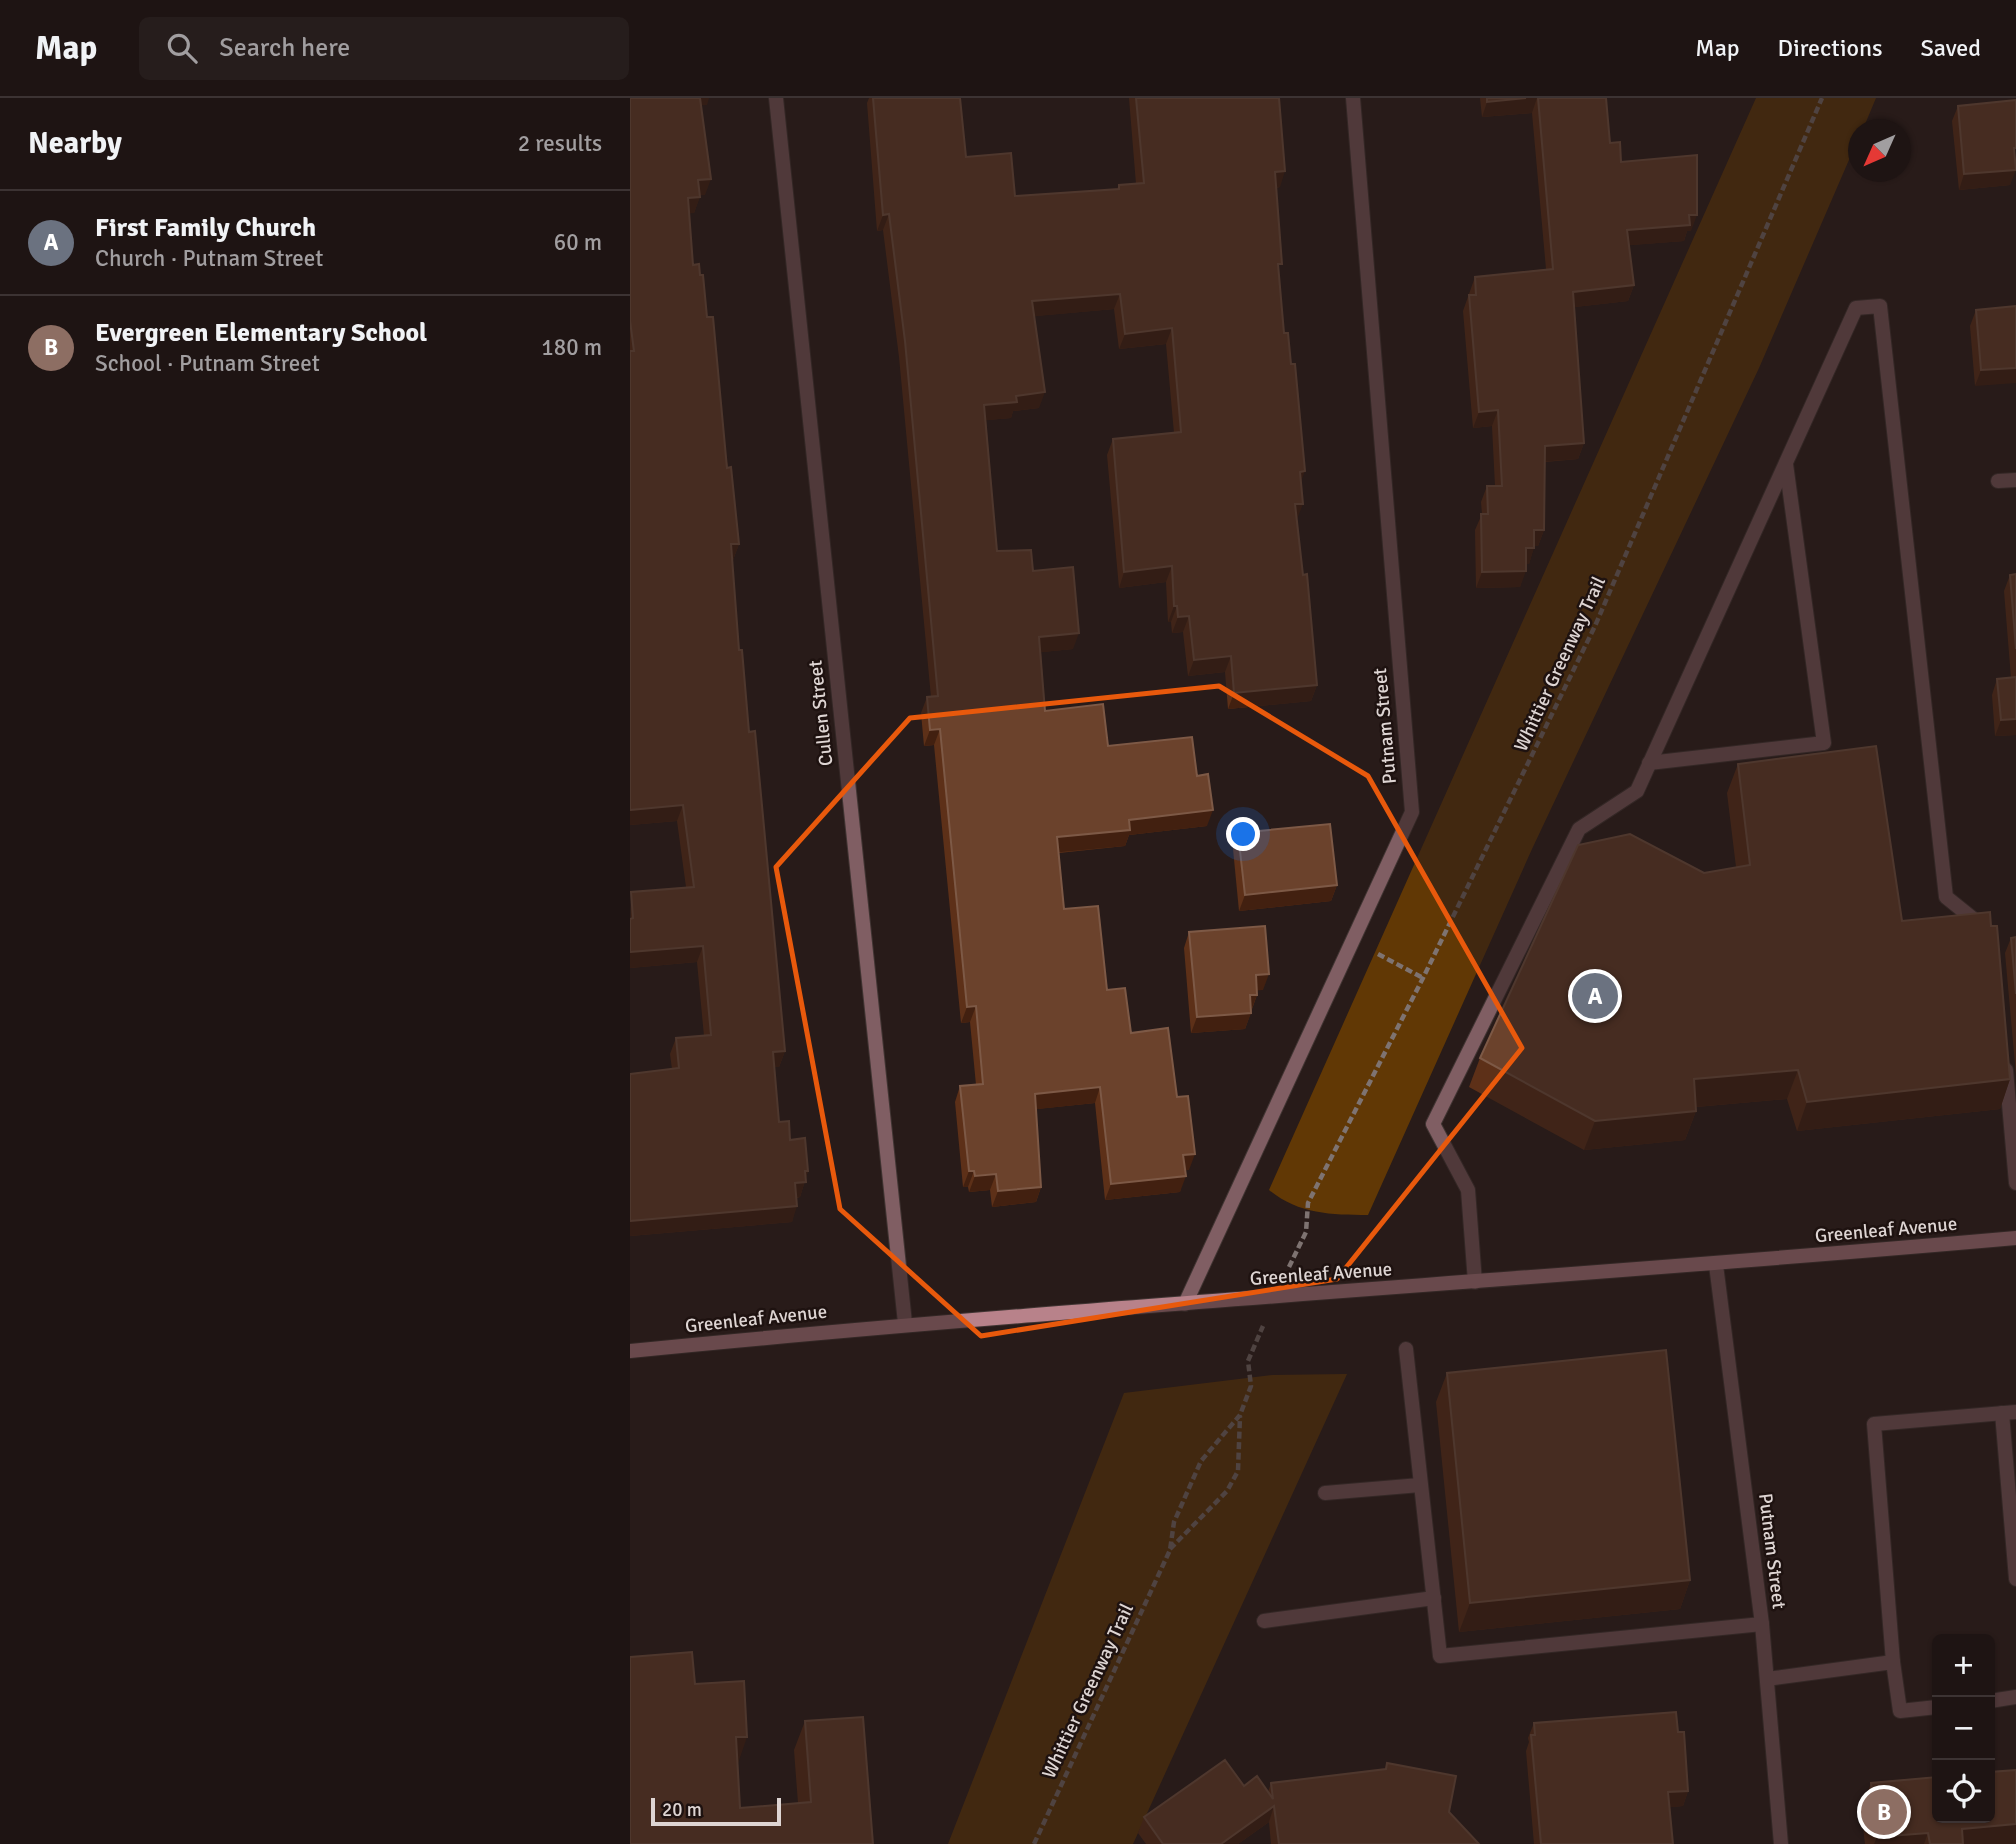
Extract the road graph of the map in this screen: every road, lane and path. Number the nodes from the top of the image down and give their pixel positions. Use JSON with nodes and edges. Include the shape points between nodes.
{"nodes":[{"id":1,"x":776,"y":98,"type":"edge"},
{"id":2,"x":1353,"y":98,"type":"edge"},
{"id":3,"x":1822,"y":98,"type":"edge"},
{"id":4,"x":1786,"y":463,"type":"junction"},
{"id":5,"x":2016,"y":480,"type":"edge"},
{"id":6,"x":1998,"y":481,"type":"dead end"},
{"id":7,"x":1649,"y":763,"type":"junction"},
{"id":8,"x":1994,"y":936,"type":"edge"},
{"id":9,"x":1352,"y":941,"type":"junction"},
{"id":10,"x":1423,"y":978,"type":"junction"},
{"id":11,"x":2005,"y":1061,"type":"edge"},
{"id":12,"x":2016,"y":1183,"type":"edge"},
{"id":13,"x":1306,"y":1232,"type":"dead end"},
{"id":14,"x":2016,"y":1238,"type":"edge"},
{"id":15,"x":1716,"y":1265,"type":"junction"},
{"id":16,"x":1475,"y":1282,"type":"junction"},
{"id":17,"x":1185,"y":1304,"type":"junction"},
{"id":18,"x":905,"y":1323,"type":"junction"},
{"id":19,"x":1406,"y":1349,"type":"dead end"},
{"id":20,"x":630,"y":1351,"type":"edge"},
{"id":21,"x":1248,"y":1361,"type":"dead end"},
{"id":22,"x":2009,"y":1413,"type":"edge"},
{"id":23,"x":1240,"y":1415,"type":"junction"},
{"id":24,"x":1420,"y":1485,"type":"junction"},
{"id":25,"x":1325,"y":1493,"type":"dead end"},
{"id":26,"x":2014,"y":1529,"type":"edge"},
{"id":27,"x":1170,"y":1550,"type":"junction"},
{"id":28,"x":2016,"y":1579,"type":"edge"},
{"id":29,"x":1434,"y":1598,"type":"junction"},
{"id":30,"x":1264,"y":1621,"type":"dead end"},
{"id":31,"x":1762,"y":1624,"type":"junction"},
{"id":32,"x":1894,"y":1662,"type":"junction"},
{"id":33,"x":1767,"y":1679,"type":"junction"},
{"id":34,"x":2016,"y":1698,"type":"edge"},
{"id":35,"x":1995,"y":1700,"type":"edge"},
{"id":36,"x":1932,"y":1708,"type":"edge"},
{"id":37,"x":1034,"y":1844,"type":"edge"},
{"id":38,"x":1781,"y":1844,"type":"edge"}],
"edges":[{"from":1,"to":18,"type":"street","name":"Cullen Street"},
{"from":2,"to":9,"type":"street","name":"Putnam Street","via":[[1412,812]]},
{"from":3,"to":10,"type":"path","name":"Whittier Greenway Trail","via":[[1595,626]]},
{"from":4,"to":7,"type":"street"},
{"from":4,"to":7,"type":"street","via":[[1824,743]]},
{"from":4,"to":8,"type":"street","via":[[1856,308],[1880,306],[1946,897]]},
{"from":5,"to":6,"type":"street"},
{"from":7,"to":16,"type":"street","via":[[1637,791],[1579,828],[1433,1124],[1468,1191]]},
{"from":9,"to":10,"type":"path"},
{"from":9,"to":17,"type":"street","name":"Putnam Street"},
{"from":10,"to":13,"type":"path","name":"Whittier Greenway Trail","via":[[1308,1203]]},
{"from":11,"to":12,"type":"street"},
{"from":14,"to":15,"type":"street","name":"Greenleaf Avenue"},
{"from":15,"to":16,"type":"street","name":"Greenleaf Avenue"},
{"from":15,"to":31,"type":"street","name":"Putnam Street"},
{"from":16,"to":17,"type":"street","name":"Greenleaf Avenue"},
{"from":17,"to":18,"type":"street","name":"Greenleaf Avenue"},
{"from":18,"to":20,"type":"street","name":"Greenleaf Avenue"},
{"from":19,"to":24,"type":"street"},
{"from":21,"to":23,"type":"path","name":"Whittier Greenway Trail","via":[[1251,1386]]},
{"from":22,"to":26,"type":"street"},
{"from":22,"to":32,"type":"street","via":[[1874,1424]]},
{"from":23,"to":27,"type":"path","name":"Whittier Greenway Trail","via":[[1201,1461],[1174,1522]]},
{"from":23,"to":27,"type":"path","name":"Whittier Greenway Trail","via":[[1238,1471],[1227,1491]]},
{"from":24,"to":25,"type":"street"},
{"from":24,"to":29,"type":"street"},
{"from":26,"to":28,"type":"street"},
{"from":27,"to":37,"type":"path","name":"Whittier Greenway Trail"},
{"from":29,"to":30,"type":"street"},
{"from":29,"to":31,"type":"street","via":[[1440,1656]]},
{"from":31,"to":33,"type":"street","name":"Putnam Street"},
{"from":32,"to":33,"type":"street"},
{"from":32,"to":36,"type":"street","via":[[1900,1711]]},
{"from":33,"to":38,"type":"street","name":"Putnam Street"},
{"from":34,"to":35,"type":"street"}]}
